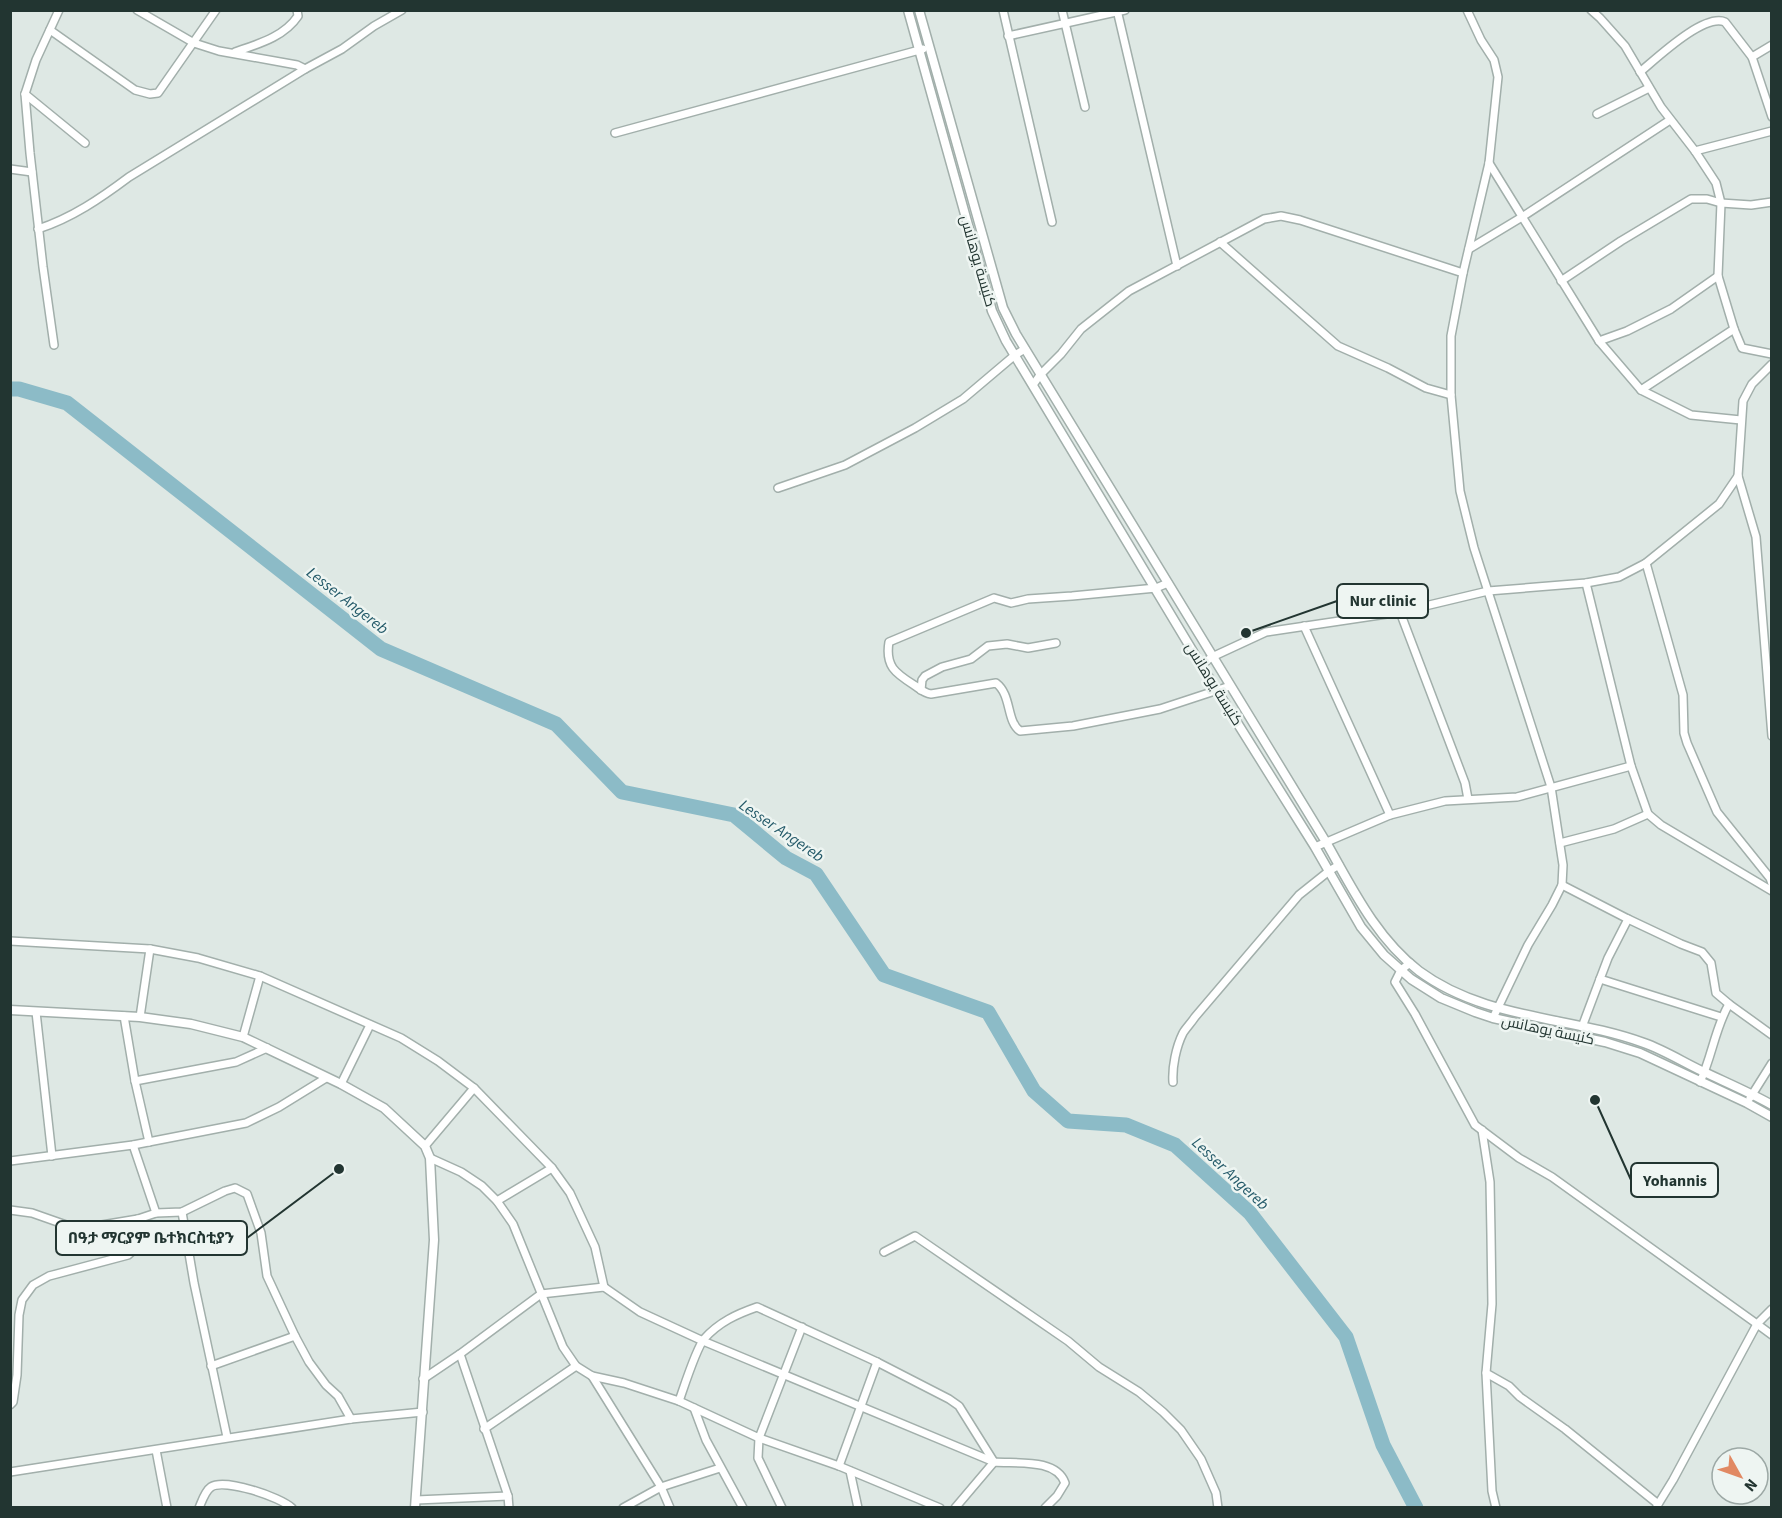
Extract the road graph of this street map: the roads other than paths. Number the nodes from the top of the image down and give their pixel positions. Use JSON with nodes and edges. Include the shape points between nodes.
{"nodes":[{"id":1,"x":59,"y":10,"type":"edge"},
{"id":2,"x":137,"y":10,"type":"edge"},
{"id":3,"x":216,"y":10,"type":"edge"},
{"id":4,"x":297,"y":10,"type":"edge"},
{"id":5,"x":402,"y":10,"type":"edge"},
{"id":6,"x":908,"y":10,"type":"edge"},
{"id":7,"x":919,"y":10,"type":"edge"},
{"id":8,"x":1003,"y":10,"type":"edge"},
{"id":9,"x":1062,"y":10,"type":"edge"},
{"id":10,"x":1467,"y":10,"type":"edge"},
{"id":11,"x":1591,"y":10,"type":"edge"},
{"id":12,"x":1120,"y":11,"type":"edge"},
{"id":13,"x":1065,"y":23,"type":"junction"},
{"id":14,"x":50,"y":30,"type":"junction"},
{"id":15,"x":1008,"y":36,"type":"junction"},
{"id":16,"x":194,"y":43,"type":"junction"},
{"id":17,"x":1772,"y":45,"type":"edge"},
{"id":18,"x":928,"y":47,"type":"junction"},
{"id":19,"x":919,"y":50,"type":"junction"},
{"id":20,"x":233,"y":53,"type":"junction"},
{"id":21,"x":1752,"y":57,"type":"junction"},
{"id":22,"x":305,"y":69,"type":"junction"},
{"id":23,"x":1640,"y":72,"type":"junction"},
{"id":24,"x":1649,"y":88,"type":"junction"},
{"id":25,"x":25,"y":94,"type":"junction"},
{"id":26,"x":1085,"y":107,"type":"dead end"},
{"id":27,"x":1597,"y":114,"type":"dead end"},
{"id":28,"x":1772,"y":117,"type":"edge"},
{"id":29,"x":1670,"y":120,"type":"junction"},
{"id":30,"x":1772,"y":131,"type":"edge"},
{"id":31,"x":615,"y":133,"type":"dead end"},
{"id":32,"x":85,"y":143,"type":"dead end"},
{"id":33,"x":1695,"y":151,"type":"junction"},
{"id":34,"x":1489,"y":163,"type":"junction"},
{"id":35,"x":10,"y":170,"type":"edge"},
{"id":36,"x":32,"y":172,"type":"junction"},
{"id":37,"x":1772,"y":202,"type":"edge"},
{"id":38,"x":1721,"y":203,"type":"junction"},
{"id":39,"x":1522,"y":217,"type":"junction"},
{"id":40,"x":1052,"y":222,"type":"dead end"},
{"id":41,"x":38,"y":229,"type":"junction"},
{"id":42,"x":1220,"y":242,"type":"junction"},
{"id":43,"x":1469,"y":249,"type":"junction"},
{"id":44,"x":1177,"y":266,"type":"junction"},
{"id":45,"x":1463,"y":273,"type":"junction"},
{"id":46,"x":1718,"y":276,"type":"junction"},
{"id":47,"x":1561,"y":281,"type":"junction"},
{"id":48,"x":1734,"y":329,"type":"junction"},
{"id":49,"x":1599,"y":341,"type":"junction"},
{"id":50,"x":54,"y":345,"type":"dead end"},
{"id":51,"x":1025,"y":349,"type":"junction"},
{"id":52,"x":1772,"y":354,"type":"edge"},
{"id":53,"x":1015,"y":355,"type":"junction"},
{"id":54,"x":1772,"y":364,"type":"edge"},
{"id":55,"x":1040,"y":375,"type":"junction"},
{"id":56,"x":1033,"y":385,"type":"junction"},
{"id":57,"x":1641,"y":390,"type":"junction"},
{"id":58,"x":1451,"y":395,"type":"junction"},
{"id":59,"x":1741,"y":420,"type":"junction"},
{"id":60,"x":1738,"y":476,"type":"junction"},
{"id":61,"x":778,"y":488,"type":"dead end"},
{"id":62,"x":1646,"y":563,"type":"junction"},
{"id":63,"x":1586,"y":583,"type":"junction"},
{"id":64,"x":1168,"y":584,"type":"junction"},
{"id":65,"x":1156,"y":588,"type":"junction"},
{"id":66,"x":1488,"y":591,"type":"junction"},
{"id":67,"x":1400,"y":612,"type":"junction"},
{"id":68,"x":1304,"y":626,"type":"junction"},
{"id":69,"x":1056,"y":643,"type":"dead end"},
{"id":70,"x":1212,"y":657,"type":"junction"},
{"id":71,"x":1201,"y":664,"type":"junction"},
{"id":72,"x":1230,"y":686,"type":"junction"},
{"id":73,"x":921,"y":690,"type":"junction"},
{"id":74,"x":1217,"y":690,"type":"junction"},
{"id":75,"x":1772,"y":736,"type":"edge"},
{"id":76,"x":1631,"y":766,"type":"junction"},
{"id":77,"x":1551,"y":787,"type":"junction"},
{"id":78,"x":1468,"y":799,"type":"junction"},
{"id":79,"x":1648,"y":814,"type":"junction"},
{"id":80,"x":1390,"y":815,"type":"junction"},
{"id":81,"x":1326,"y":842,"type":"junction"},
{"id":82,"x":1560,"y":843,"type":"junction"},
{"id":83,"x":1315,"y":847,"type":"junction"},
{"id":84,"x":1339,"y":865,"type":"junction"},
{"id":85,"x":1329,"y":871,"type":"junction"},
{"id":86,"x":1772,"y":884,"type":"edge"},
{"id":87,"x":1562,"y":885,"type":"junction"},
{"id":88,"x":1772,"y":891,"type":"edge"},
{"id":89,"x":1628,"y":919,"type":"junction"},
{"id":90,"x":10,"y":941,"type":"edge"},
{"id":91,"x":150,"y":950,"type":"junction"},
{"id":92,"x":1410,"y":963,"type":"junction"},
{"id":93,"x":1401,"y":970,"type":"junction"},
{"id":94,"x":260,"y":976,"type":"junction"},
{"id":95,"x":1600,"y":979,"type":"junction"},
{"id":96,"x":1729,"y":1004,"type":"junction"},
{"id":97,"x":1497,"y":1008,"type":"junction"},
{"id":98,"x":10,"y":1010,"type":"edge"},
{"id":99,"x":36,"y":1012,"type":"junction"},
{"id":100,"x":124,"y":1016,"type":"junction"},
{"id":101,"x":140,"y":1017,"type":"junction"},
{"id":102,"x":1722,"y":1017,"type":"junction"},
{"id":103,"x":1493,"y":1018,"type":"junction"},
{"id":104,"x":370,"y":1024,"type":"junction"},
{"id":105,"x":1582,"y":1027,"type":"junction"},
{"id":106,"x":1772,"y":1035,"type":"edge"},
{"id":107,"x":243,"y":1037,"type":"junction"},
{"id":108,"x":267,"y":1048,"type":"junction"},
{"id":109,"x":1772,"y":1063,"type":"edge"},
{"id":110,"x":1705,"y":1072,"type":"junction"},
{"id":111,"x":326,"y":1078,"type":"junction"},
{"id":112,"x":135,"y":1081,"type":"junction"},
{"id":113,"x":1173,"y":1082,"type":"dead end"},
{"id":114,"x":1700,"y":1082,"type":"junction"},
{"id":115,"x":341,"y":1084,"type":"junction"},
{"id":116,"x":474,"y":1088,"type":"junction"},
{"id":117,"x":1752,"y":1094,"type":"junction"},
{"id":118,"x":1747,"y":1103,"type":"junction"},
{"id":119,"x":1772,"y":1105,"type":"edge"},
{"id":120,"x":1772,"y":1117,"type":"edge"},
{"id":121,"x":1482,"y":1130,"type":"junction"},
{"id":122,"x":149,"y":1142,"type":"junction"},
{"id":123,"x":132,"y":1145,"type":"junction"},
{"id":124,"x":425,"y":1146,"type":"junction"},
{"id":125,"x":51,"y":1156,"type":"junction"},
{"id":126,"x":430,"y":1158,"type":"junction"},
{"id":127,"x":10,"y":1161,"type":"edge"},
{"id":128,"x":552,"y":1168,"type":"junction"},
{"id":129,"x":497,"y":1201,"type":"junction"},
{"id":130,"x":10,"y":1210,"type":"edge"},
{"id":131,"x":182,"y":1212,"type":"junction"},
{"id":132,"x":156,"y":1213,"type":"junction"},
{"id":133,"x":138,"y":1219,"type":"junction"},
{"id":134,"x":884,"y":1252,"type":"dead end"},
{"id":135,"x":604,"y":1287,"type":"junction"},
{"id":136,"x":541,"y":1294,"type":"junction"},
{"id":137,"x":1772,"y":1309,"type":"edge"},
{"id":138,"x":1757,"y":1324,"type":"junction"},
{"id":139,"x":802,"y":1328,"type":"junction"},
{"id":140,"x":1772,"y":1335,"type":"edge"},
{"id":141,"x":295,"y":1336,"type":"junction"},
{"id":142,"x":703,"y":1341,"type":"junction"},
{"id":143,"x":460,"y":1354,"type":"junction"},
{"id":144,"x":877,"y":1362,"type":"junction"},
{"id":145,"x":211,"y":1366,"type":"junction"},
{"id":146,"x":576,"y":1366,"type":"junction"},
{"id":147,"x":1486,"y":1373,"type":"junction"},
{"id":148,"x":784,"y":1375,"type":"junction"},
{"id":149,"x":592,"y":1376,"type":"junction"},
{"id":150,"x":423,"y":1378,"type":"junction"},
{"id":151,"x":679,"y":1401,"type":"junction"},
{"id":152,"x":10,"y":1405,"type":"edge"},
{"id":153,"x":861,"y":1407,"type":"junction"},
{"id":154,"x":694,"y":1408,"type":"junction"},
{"id":155,"x":423,"y":1412,"type":"junction"},
{"id":156,"x":351,"y":1419,"type":"junction"},
{"id":157,"x":484,"y":1429,"type":"junction"},
{"id":158,"x":227,"y":1437,"type":"junction"},
{"id":159,"x":759,"y":1438,"type":"junction"},
{"id":160,"x":156,"y":1450,"type":"junction"},
{"id":161,"x":994,"y":1462,"type":"junction"},
{"id":162,"x":838,"y":1466,"type":"junction"},
{"id":163,"x":720,"y":1468,"type":"junction"},
{"id":164,"x":10,"y":1472,"type":"edge"},
{"id":165,"x":850,"y":1472,"type":"junction"},
{"id":166,"x":661,"y":1487,"type":"junction"},
{"id":167,"x":508,"y":1496,"type":"junction"},
{"id":168,"x":416,"y":1504,"type":"edge"},
{"id":169,"x":1657,"y":1506,"type":"edge"},
{"id":170,"x":167,"y":1508,"type":"edge"},
{"id":171,"x":199,"y":1508,"type":"edge"},
{"id":172,"x":292,"y":1508,"type":"edge"},
{"id":173,"x":509,"y":1508,"type":"edge"},
{"id":174,"x":623,"y":1508,"type":"edge"},
{"id":175,"x":669,"y":1508,"type":"edge"},
{"id":176,"x":743,"y":1508,"type":"edge"},
{"id":177,"x":782,"y":1508,"type":"edge"},
{"id":178,"x":858,"y":1508,"type":"edge"},
{"id":179,"x":940,"y":1508,"type":"edge"},
{"id":180,"x":955,"y":1508,"type":"edge"},
{"id":181,"x":1045,"y":1508,"type":"edge"},
{"id":182,"x":1218,"y":1508,"type":"edge"},
{"id":183,"x":1496,"y":1508,"type":"edge"}],
"edges":[{"from":1,"to":14,"type":"street"},
{"from":2,"to":16,"type":"street"},
{"from":3,"to":16,"type":"street"},
{"from":4,"to":20,"type":"street","via":[[296,20],[282,32]]},
{"from":5,"to":22,"type":"street"},
{"from":6,"to":19,"type":"street","name":"كنيسة يوهانس"},
{"from":7,"to":18,"type":"street"},
{"from":8,"to":15,"type":"street"},
{"from":9,"to":13,"type":"street"},
{"from":10,"to":34,"type":"street","via":[[1494,60],[1498,77]]},
{"from":11,"to":23,"type":"street","via":[[1625,46]]},
{"from":12,"to":13,"type":"street"},
{"from":12,"to":44,"type":"street"},
{"from":13,"to":15,"type":"street"},
{"from":13,"to":26,"type":"street"},
{"from":14,"to":16,"type":"street","via":[[135,90],[150,94],[158,93]]},
{"from":14,"to":25,"type":"street"},
{"from":15,"to":40,"type":"street"},
{"from":16,"to":20,"type":"street"},
{"from":17,"to":21,"type":"street"},
{"from":18,"to":19,"type":"street"},
{"from":18,"to":51,"type":"street","via":[[1004,308]]},
{"from":19,"to":31,"type":"street"},
{"from":19,"to":53,"type":"street","name":"كنيسة يوهانس","via":[[992,311]]},
{"from":20,"to":22,"type":"street"},
{"from":21,"to":23,"type":"street","via":[[1725,22],[1718,19],[1703,24]]},
{"from":21,"to":28,"type":"street"},
{"from":22,"to":41,"type":"street","via":[[79,211]]},
{"from":23,"to":24,"type":"street"},
{"from":24,"to":27,"type":"street"},
{"from":24,"to":29,"type":"street"},
{"from":25,"to":32,"type":"street"},
{"from":25,"to":36,"type":"street"},
{"from":29,"to":33,"type":"street"},
{"from":29,"to":39,"type":"street"},
{"from":30,"to":33,"type":"street"},
{"from":33,"to":38,"type":"street","via":[[1716,183]]},
{"from":34,"to":39,"type":"street"},
{"from":34,"to":43,"type":"street"},
{"from":35,"to":36,"type":"street"},
{"from":36,"to":41,"type":"street"},
{"from":37,"to":38,"type":"street"},
{"from":38,"to":46,"type":"street"},
{"from":38,"to":47,"type":"street","via":[[1691,200]]},
{"from":39,"to":43,"type":"street"},
{"from":39,"to":47,"type":"street"},
{"from":41,"to":50,"type":"street"},
{"from":42,"to":44,"type":"street"},
{"from":42,"to":45,"type":"street","via":[[1264,219],[1281,216]]},
{"from":42,"to":58,"type":"street","via":[[1338,346],[1426,388]]},
{"from":43,"to":45,"type":"street"},
{"from":44,"to":55,"type":"street","via":[[1129,291],[1081,329]]},
{"from":45,"to":58,"type":"street","via":[[1451,336]]},
{"from":46,"to":48,"type":"street"},
{"from":46,"to":49,"type":"street","via":[[1671,309]]},
{"from":47,"to":49,"type":"street"},
{"from":48,"to":52,"type":"street","via":[[1742,348]]},
{"from":48,"to":57,"type":"street"},
{"from":49,"to":57,"type":"street"},
{"from":51,"to":53,"type":"street"},
{"from":51,"to":55,"type":"street"},
{"from":53,"to":56,"type":"street","name":"كنيسة يوهانس"},
{"from":53,"to":61,"type":"street","via":[[963,399],[915,428],[845,465]]},
{"from":54,"to":59,"type":"street","via":[[1752,384],[1743,401]]},
{"from":55,"to":56,"type":"street"},
{"from":55,"to":64,"type":"street"},
{"from":56,"to":65,"type":"street","name":"كنيسة يوهانس"},
{"from":57,"to":59,"type":"street","via":[[1691,415]]},
{"from":58,"to":66,"type":"street","via":[[1460,492]]},
{"from":59,"to":60,"type":"street"},
{"from":60,"to":62,"type":"street","via":[[1719,504]]},
{"from":60,"to":75,"type":"street","via":[[1756,537]]},
{"from":62,"to":63,"type":"street","via":[[1618,577]]},
{"from":62,"to":86,"type":"street","via":[[1683,695],[1687,743],[1717,812]]},
{"from":63,"to":66,"type":"street"},
{"from":63,"to":76,"type":"street"},
{"from":64,"to":65,"type":"street"},
{"from":64,"to":70,"type":"street"},
{"from":65,"to":71,"type":"street","name":"كنيسة يوهانس"},
{"from":65,"to":73,"type":"street","via":[[1011,603],[994,598],[889,642],[887,655],[891,666]]},
{"from":66,"to":67,"type":"street"},
{"from":66,"to":77,"type":"street"},
{"from":67,"to":68,"type":"street"},
{"from":67,"to":78,"type":"street"},
{"from":68,"to":70,"type":"street","via":[[1266,632]]},
{"from":68,"to":80,"type":"street"},
{"from":69,"to":73,"type":"street","via":[[1028,648],[987,646],[971,659],[925,676]]},
{"from":70,"to":71,"type":"street"},
{"from":70,"to":72,"type":"street"},
{"from":71,"to":74,"type":"street","name":"كنيسة يوهانس"},
{"from":72,"to":74,"type":"street"},
{"from":72,"to":81,"type":"street"},
{"from":73,"to":74,"type":"street","via":[[931,694],[996,683],[1005,694],[1020,731],[1073,726],[1160,709]]},
{"from":74,"to":83,"type":"street","name":"كنيسة يوهانس"},
{"from":76,"to":77,"type":"street"},
{"from":76,"to":79,"type":"street"},
{"from":77,"to":78,"type":"street","via":[[1517,797]]},
{"from":77,"to":82,"type":"street"},
{"from":78,"to":80,"type":"street"},
{"from":79,"to":82,"type":"street","via":[[1614,829]]},
{"from":79,"to":88,"type":"street"},
{"from":80,"to":81,"type":"street"},
{"from":81,"to":83,"type":"street"},
{"from":81,"to":84,"type":"street"},
{"from":82,"to":87,"type":"street"},
{"from":83,"to":85,"type":"street","name":"كنيسة يوهانس"},
{"from":84,"to":85,"type":"street"},
{"from":84,"to":92,"type":"street","via":[[1371,921]]},
{"from":85,"to":93,"type":"street","name":"كنيسة يوهانس","via":[[1361,927]]},
{"from":85,"to":113,"type":"street","via":[[1299,895],[1183,1033]]},
{"from":87,"to":89,"type":"street"},
{"from":87,"to":97,"type":"street"},
{"from":89,"to":95,"type":"street"},
{"from":89,"to":96,"type":"street","via":[[1702,952],[1711,963],[1716,993]]},
{"from":90,"to":91,"type":"street"},
{"from":91,"to":94,"type":"street","via":[[198,958]]},
{"from":91,"to":101,"type":"street"},
{"from":92,"to":93,"type":"street"},
{"from":92,"to":97,"type":"street","via":[[1446,988]]},
{"from":93,"to":103,"type":"street","name":"كنيسة يوهانس","via":[[1441,998]]},
{"from":93,"to":121,"type":"street","via":[[1395,982],[1475,1125]]},
{"from":94,"to":104,"type":"street"},
{"from":94,"to":107,"type":"street"},
{"from":95,"to":102,"type":"street"},
{"from":95,"to":105,"type":"street"},
{"from":96,"to":102,"type":"street"},
{"from":96,"to":106,"type":"street"},
{"from":97,"to":103,"type":"street"},
{"from":97,"to":105,"type":"street"},
{"from":98,"to":99,"type":"street"},
{"from":99,"to":100,"type":"street"},
{"from":99,"to":125,"type":"street"},
{"from":100,"to":101,"type":"street"},
{"from":100,"to":112,"type":"street"},
{"from":101,"to":107,"type":"street"},
{"from":102,"to":110,"type":"street"},
{"from":103,"to":114,"type":"street","name":"كنيسة يوهانس","via":[[1605,1042],[1640,1053]]},
{"from":104,"to":115,"type":"street"},
{"from":104,"to":116,"type":"street","via":[[438,1061]]},
{"from":105,"to":110,"type":"street","via":[[1644,1043]]},
{"from":107,"to":108,"type":"street"},
{"from":108,"to":111,"type":"street"},
{"from":108,"to":112,"type":"street","via":[[236,1062]]},
{"from":109,"to":117,"type":"street"},
{"from":110,"to":114,"type":"street"},
{"from":110,"to":117,"type":"street"},
{"from":111,"to":115,"type":"street"},
{"from":111,"to":122,"type":"street","via":[[246,1123]]},
{"from":112,"to":122,"type":"street"},
{"from":114,"to":118,"type":"street","name":"كنيسة يوهانس"},
{"from":115,"to":124,"type":"street","via":[[384,1108]]},
{"from":116,"to":124,"type":"street"},
{"from":116,"to":128,"type":"street"},
{"from":117,"to":118,"type":"street"},
{"from":117,"to":119,"type":"street"},
{"from":118,"to":120,"type":"street","name":"كنيسة يوهانس"},
{"from":121,"to":138,"type":"street"},
{"from":121,"to":147,"type":"street","via":[[1490,1182],[1491,1235],[1492,1304]]},
{"from":122,"to":123,"type":"street"},
{"from":123,"to":125,"type":"street"},
{"from":123,"to":132,"type":"street"},
{"from":124,"to":126,"type":"street"},
{"from":125,"to":127,"type":"street"},
{"from":126,"to":129,"type":"street","via":[[461,1172]]},
{"from":126,"to":150,"type":"street","via":[[434,1240]]},
{"from":128,"to":129,"type":"street"},
{"from":128,"to":135,"type":"street","via":[[570,1192],[594,1247]]},
{"from":129,"to":136,"type":"street","via":[[513,1224]]},
{"from":130,"to":133,"type":"street","via":[[69,1226],[90,1227]]},
{"from":131,"to":132,"type":"street"},
{"from":131,"to":141,"type":"street","via":[[225,1191],[236,1188],[247,1194],[261,1233],[267,1276]]},
{"from":131,"to":145,"type":"street"},
{"from":132,"to":133,"type":"street"},
{"from":133,"to":152,"type":"street","via":[[141,1240],[129,1255],[49,1276],[33,1285],[22,1300],[17,1375]]},
{"from":134,"to":182,"type":"street","via":[[915,1236],[1139,1392],[1180,1430],[1201,1459],[1216,1493]]},
{"from":135,"to":136,"type":"street"},
{"from":135,"to":142,"type":"street","via":[[640,1312]]},
{"from":136,"to":143,"type":"street"},
{"from":136,"to":146,"type":"street","via":[[563,1347]]},
{"from":137,"to":138,"type":"street"},
{"from":138,"to":140,"type":"street"},
{"from":138,"to":169,"type":"street"},
{"from":139,"to":142,"type":"street","via":[[757,1307],[720,1324]]},
{"from":139,"to":144,"type":"street"},
{"from":139,"to":148,"type":"street"},
{"from":141,"to":145,"type":"street"},
{"from":141,"to":156,"type":"street"},
{"from":142,"to":148,"type":"street"},
{"from":142,"to":151,"type":"street"},
{"from":143,"to":150,"type":"street"},
{"from":143,"to":157,"type":"street"},
{"from":144,"to":153,"type":"street"},
{"from":144,"to":161,"type":"street","via":[[959,1406]]},
{"from":145,"to":158,"type":"street"},
{"from":146,"to":149,"type":"street"},
{"from":146,"to":157,"type":"street"},
{"from":147,"to":169,"type":"street","via":[[1565,1429]]},
{"from":147,"to":183,"type":"street"},
{"from":148,"to":153,"type":"street"},
{"from":148,"to":159,"type":"street"},
{"from":149,"to":151,"type":"street"},
{"from":149,"to":166,"type":"street"},
{"from":150,"to":155,"type":"street"},
{"from":151,"to":154,"type":"street"},
{"from":153,"to":161,"type":"street"},
{"from":153,"to":162,"type":"street"},
{"from":154,"to":159,"type":"street"},
{"from":154,"to":163,"type":"street"},
{"from":155,"to":156,"type":"street"},
{"from":155,"to":168,"type":"street"},
{"from":156,"to":158,"type":"street"},
{"from":157,"to":167,"type":"street"},
{"from":158,"to":160,"type":"street"},
{"from":159,"to":162,"type":"street"},
{"from":159,"to":177,"type":"street","via":[[758,1458]]},
{"from":160,"to":164,"type":"street"},
{"from":160,"to":170,"type":"street"},
{"from":161,"to":180,"type":"street"},
{"from":161,"to":181,"type":"street","via":[[1042,1465],[1058,1472],[1065,1484]]},
{"from":162,"to":165,"type":"street"},
{"from":163,"to":166,"type":"street"},
{"from":163,"to":176,"type":"street"},
{"from":165,"to":178,"type":"street"},
{"from":165,"to":179,"type":"street"},
{"from":166,"to":174,"type":"street"},
{"from":166,"to":175,"type":"street"},
{"from":167,"to":168,"type":"street"},
{"from":167,"to":173,"type":"street"},
{"from":171,"to":172,"type":"street","via":[[207,1490],[219,1485],[274,1497]]}]}
